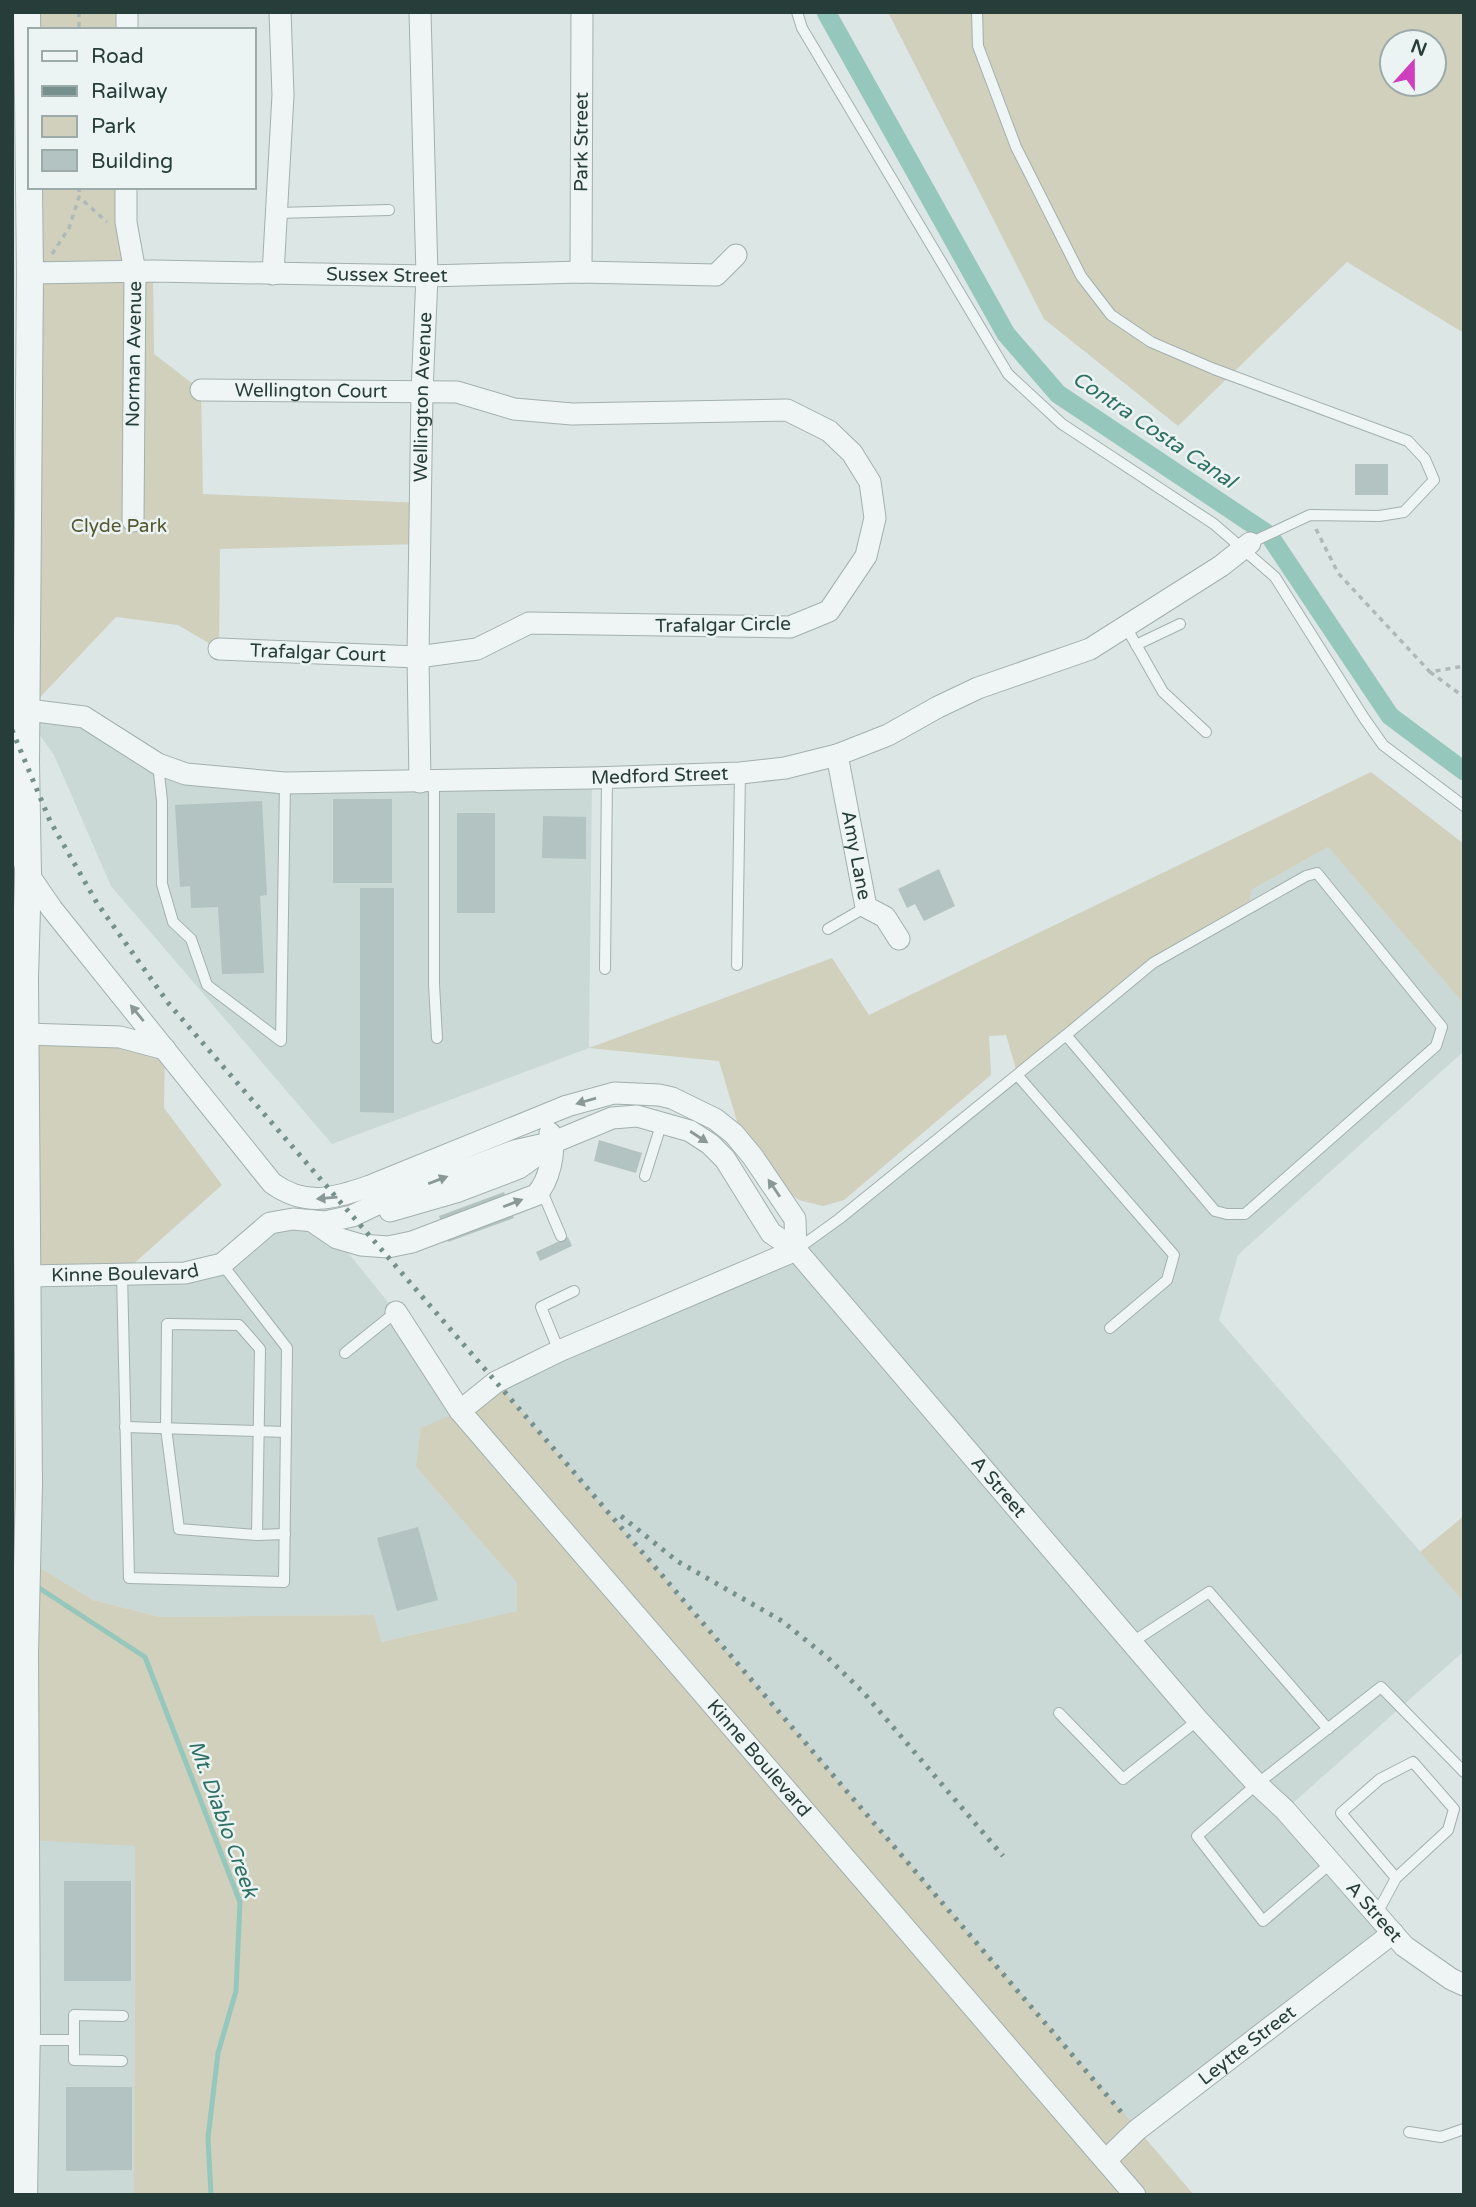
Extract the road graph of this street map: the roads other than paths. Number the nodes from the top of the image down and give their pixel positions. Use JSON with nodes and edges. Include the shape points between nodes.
{"nodes":[{"id":1,"x":27,"y":12,"type":"edge"},
{"id":2,"x":280,"y":12,"type":"edge"},
{"id":3,"x":421,"y":12,"type":"edge"},
{"id":4,"x":582,"y":12,"type":"edge"},
{"id":5,"x":797,"y":12,"type":"edge"},
{"id":6,"x":977,"y":12,"type":"edge"},
{"id":7,"x":28,"y":49,"type":"edge"},
{"id":8,"x":32,"y":189,"type":"edge"},
{"id":9,"x":126,"y":189,"type":"edge"},
{"id":10,"x":389,"y":210,"type":"dead end"},
{"id":11,"x":276,"y":213,"type":"junction"},
{"id":12,"x":736,"y":255,"type":"dead end"},
{"id":13,"x":135,"y":272,"type":"junction"},
{"id":14,"x":581,"y":272,"type":"junction"},
{"id":15,"x":34,"y":273,"type":"junction"},
{"id":16,"x":273,"y":274,"type":"junction"},
{"id":17,"x":427,"y":276,"type":"junction"},
{"id":18,"x":201,"y":390,"type":"dead end"},
{"id":19,"x":422,"y":392,"type":"junction"},
{"id":20,"x":133,"y":521,"type":"dead end"},
{"id":21,"x":1246,"y":546,"type":"junction"},
{"id":22,"x":1180,"y":624,"type":"dead end"},
{"id":23,"x":1131,"y":636,"type":"junction"},
{"id":24,"x":219,"y":649,"type":"dead end"},
{"id":25,"x":418,"y":657,"type":"junction"},
{"id":26,"x":28,"y":710,"type":"junction"},
{"id":27,"x":1206,"y":732,"type":"dead end"},
{"id":28,"x":837,"y":755,"type":"junction"},
{"id":29,"x":158,"y":764,"type":"junction"},
{"id":30,"x":740,"y":773,"type":"junction"},
{"id":31,"x":607,"y":778,"type":"junction"},
{"id":32,"x":427,"y":782,"type":"junction"},
{"id":33,"x":285,"y":783,"type":"junction"},
{"id":34,"x":1464,"y":806,"type":"edge"},
{"id":35,"x":12,"y":824,"type":"edge"},
{"id":36,"x":28,"y":874,"type":"junction"},
{"id":37,"x":866,"y":908,"type":"junction"},
{"id":38,"x":828,"y":929,"type":"dead end"},
{"id":39,"x":899,"y":939,"type":"dead end"},
{"id":40,"x":737,"y":965,"type":"dead end"},
{"id":41,"x":605,"y":969,"type":"dead end"},
{"id":42,"x":19,"y":980,"type":"edge"},
{"id":43,"x":26,"y":1034,"type":"junction"},
{"id":44,"x":1066,"y":1035,"type":"junction"},
{"id":45,"x":437,"y":1038,"type":"dead end"},
{"id":46,"x":165,"y":1049,"type":"junction"},
{"id":47,"x":1018,"y":1076,"type":"junction"},
{"id":48,"x":542,"y":1117,"type":"junction"},
{"id":49,"x":662,"y":1121,"type":"junction"},
{"id":50,"x":554,"y":1142,"type":"junction"},
{"id":51,"x":645,"y":1176,"type":"dead end"},
{"id":52,"x":541,"y":1189,"type":"junction"},
{"id":53,"x":380,"y":1200,"type":"junction"},
{"id":54,"x":312,"y":1221,"type":"junction"},
{"id":55,"x":561,"y":1236,"type":"dead end"},
{"id":56,"x":400,"y":1244,"type":"junction"},
{"id":57,"x":796,"y":1250,"type":"junction"},
{"id":58,"x":222,"y":1264,"type":"junction"},
{"id":59,"x":122,"y":1274,"type":"junction"},
{"id":60,"x":27,"y":1276,"type":"junction"},
{"id":61,"x":574,"y":1292,"type":"dead end"},
{"id":62,"x":396,"y":1311,"type":"joint"},
{"id":63,"x":1110,"y":1328,"type":"dead end"},
{"id":64,"x":559,"y":1351,"type":"junction"},
{"id":65,"x":345,"y":1353,"type":"dead end"},
{"id":66,"x":460,"y":1411,"type":"junction"},
{"id":67,"x":125,"y":1426,"type":"junction"},
{"id":68,"x":166,"y":1428,"type":"junction"},
{"id":69,"x":260,"y":1431,"type":"junction"},
{"id":70,"x":286,"y":1432,"type":"junction"},
{"id":71,"x":285,"y":1534,"type":"junction"},
{"id":72,"x":257,"y":1535,"type":"junction"},
{"id":73,"x":21,"y":1637,"type":"edge"},
{"id":74,"x":1131,"y":1643,"type":"junction"},
{"id":75,"x":1059,"y":1713,"type":"dead end"},
{"id":76,"x":1198,"y":1720,"type":"junction"},
{"id":77,"x":1328,"y":1729,"type":"junction"},
{"id":78,"x":1464,"y":1772,"type":"edge"},
{"id":79,"x":19,"y":1780,"type":"edge"},
{"id":80,"x":1257,"y":1784,"type":"junction"},
{"id":81,"x":1330,"y":1864,"type":"junction"},
{"id":82,"x":1396,"y":1878,"type":"junction"},
{"id":83,"x":1376,"y":1915,"type":"junction"},
{"id":84,"x":1393,"y":1933,"type":"junction"},
{"id":85,"x":1464,"y":1985,"type":"edge"},
{"id":86,"x":20,"y":2001,"type":"edge"},
{"id":87,"x":123,"y":2016,"type":"dead end"},
{"id":88,"x":27,"y":2040,"type":"junction"},
{"id":89,"x":74,"y":2040,"type":"junction"},
{"id":90,"x":122,"y":2061,"type":"dead end"},
{"id":91,"x":1464,"y":2129,"type":"edge"},
{"id":92,"x":1409,"y":2132,"type":"dead end"},
{"id":93,"x":1106,"y":2160,"type":"junction"},
{"id":94,"x":24,"y":2195,"type":"edge"},
{"id":95,"x":1135,"y":2195,"type":"edge"}],
"edges":[{"from":1,"to":7,"type":"street"},
{"from":2,"to":11,"type":"street","via":[[282,95]]},
{"from":3,"to":17,"type":"street","name":"Wellington Avenue"},
{"from":4,"to":14,"type":"street","name":"Park Street"},
{"from":5,"to":21,"type":"lane","via":[[802,28],[1008,374],[1062,424]]},
{"from":6,"to":21,"type":"lane","via":[[978,46],[1016,147],[1081,276],[1111,316],[1151,342],[1214,369],[1408,441],[1434,480],[1404,512],[1310,515]]},
{"from":8,"to":15,"type":"street"},
{"from":9,"to":13,"type":"street","name":"Norman Avenue","via":[[126,222]]},
{"from":10,"to":11,"type":"lane"},
{"from":11,"to":16,"type":"street"},
{"from":12,"to":14,"type":"street","name":"Sussex Street","via":[[716,275]]},
{"from":13,"to":15,"type":"street","name":"Sussex Street"},
{"from":13,"to":16,"type":"street","name":"Sussex Street"},
{"from":13,"to":20,"type":"street","name":"Norman Avenue"},
{"from":14,"to":17,"type":"street","name":"Sussex Street"},
{"from":15,"to":26,"type":"street"},
{"from":16,"to":17,"type":"street","name":"Sussex Street"},
{"from":17,"to":19,"type":"street","name":"Wellington Avenue"},
{"from":18,"to":19,"type":"street","name":"Wellington Court"},
{"from":19,"to":25,"type":"street","name":"Wellington Avenue"},
{"from":19,"to":25,"type":"street","name":"Trafalgar Circle","via":[[457,392],[514,409],[572,414],[786,410],[829,431],[852,453],[870,482],[875,517],[866,556],[829,611],[790,627],[529,624],[477,649]]},
{"from":21,"to":23,"type":"street","name":"Medford Street"},
{"from":21,"to":34,"type":"lane","via":[[1275,577],[1383,746]]},
{"from":22,"to":23,"type":"lane"},
{"from":23,"to":27,"type":"lane","via":[[1163,692]]},
{"from":23,"to":28,"type":"street","name":"Medford Street","via":[[978,688],[888,735]]},
{"from":24,"to":25,"type":"street","name":"Trafalgar Court"},
{"from":25,"to":32,"type":"street","name":"Wellington Avenue"},
{"from":26,"to":29,"type":"street","name":"Medford Street","via":[[83,717]]},
{"from":26,"to":36,"type":"street"},
{"from":28,"to":30,"type":"street","name":"Medford Street"},
{"from":28,"to":37,"type":"street","name":"Amy Lane"},
{"from":29,"to":33,"type":"street","name":"Medford Street","via":[[186,774]]},
{"from":29,"to":33,"type":"lane","via":[[162,884],[173,922],[191,939],[207,985],[281,1041]]},
{"from":30,"to":31,"type":"street","name":"Medford Street"},
{"from":30,"to":40,"type":"lane"},
{"from":31,"to":32,"type":"street","name":"Medford Street"},
{"from":31,"to":41,"type":"lane"},
{"from":32,"to":33,"type":"street","name":"Medford Street"},
{"from":32,"to":45,"type":"lane"},
{"from":35,"to":36,"type":"street"},
{"from":36,"to":42,"type":"street"},
{"from":46,"to":36,"type":"street","one_way":true},
{"from":37,"to":38,"type":"lane"},
{"from":37,"to":39,"type":"street","name":"Amy Lane","via":[[885,917]]},
{"from":42,"to":43,"type":"street"},
{"from":43,"to":46,"type":"street","via":[[120,1037]]},
{"from":43,"to":60,"type":"street"},
{"from":44,"to":44,"type":"lane","via":[[1153,963],[1318,873],[1442,1027],[1436,1046],[1245,1214],[1215,1211]]},
{"from":44,"to":47,"type":"lane"},
{"from":53,"to":46,"type":"street","one_way":true,"via":[[307,1199],[283,1191]]},
{"from":47,"to":57,"type":"lane"},
{"from":47,"to":63,"type":"lane","via":[[1174,1255],[1167,1280]]},
{"from":48,"to":50,"type":"street"},
{"from":48,"to":53,"type":"street"},
{"from":57,"to":48,"type":"street","one_way":true,"via":[[795,1219],[754,1157],[715,1119],[671,1098],[614,1093]]},
{"from":49,"to":50,"type":"street","name":"A Street","via":[[612,1118]]},
{"from":49,"to":51,"type":"lane"},
{"from":49,"to":57,"type":"street","name":"A Street","one_way":true,"via":[[710,1144],[771,1233]]},
{"from":50,"to":52,"type":"street"},
{"from":53,"to":50,"type":"street","name":"A Street","one_way":true,"via":[[514,1151]]},
{"from":52,"to":55,"type":"lane"},
{"from":56,"to":52,"type":"street","one_way":true,"via":[[536,1195]]},
{"from":53,"to":54,"type":"street","via":[[352,1216]]},
{"from":53,"to":56,"type":"street"},
{"from":54,"to":56,"type":"street","via":[[337,1238],[361,1245]]},
{"from":54,"to":58,"type":"street","via":[[270,1223]]},
{"from":57,"to":64,"type":"street"},
{"from":57,"to":74,"type":"street","name":"A Street"},
{"from":58,"to":59,"type":"street","name":"Kinne Boulevard","via":[[185,1273]]},
{"from":58,"to":70,"type":"lane","via":[[287,1349]]},
{"from":59,"to":60,"type":"street","name":"Kinne Boulevard"},
{"from":59,"to":67,"type":"lane"},
{"from":60,"to":73,"type":"street","via":[[28,1528]]},
{"from":61,"to":64,"type":"lane","via":[[541,1307]]},
{"from":62,"to":65,"type":"lane"},
{"from":62,"to":66,"type":"street","name":"Kinne Boulevard"},
{"from":64,"to":66,"type":"street","via":[[496,1382]]},
{"from":66,"to":93,"type":"street","name":"Kinne Boulevard"},
{"from":67,"to":68,"type":"lane"},
{"from":67,"to":71,"type":"lane","via":[[129,1578],[284,1582]]},
{"from":68,"to":69,"type":"lane"},
{"from":68,"to":69,"type":"lane","via":[[167,1324],[239,1325],[260,1349]]},
{"from":68,"to":72,"type":"lane","via":[[179,1529]]},
{"from":69,"to":70,"type":"lane"},
{"from":69,"to":72,"type":"lane"},
{"from":70,"to":71,"type":"lane"},
{"from":71,"to":72,"type":"lane"},
{"from":73,"to":79,"type":"street"},
{"from":74,"to":76,"type":"street","name":"A Street"},
{"from":74,"to":77,"type":"lane","via":[[1209,1592]]},
{"from":75,"to":76,"type":"lane","via":[[1123,1779]]},
{"from":76,"to":80,"type":"street","name":"A Street"},
{"from":77,"to":78,"type":"lane","via":[[1381,1687]]},
{"from":77,"to":80,"type":"lane"},
{"from":79,"to":86,"type":"street"},
{"from":80,"to":81,"type":"street","name":"A Street"},
{"from":80,"to":81,"type":"lane","via":[[1197,1836],[1262,1921]]},
{"from":81,"to":83,"type":"street","name":"A Street"},
{"from":82,"to":82,"type":"lane","via":[[1448,1830],[1454,1809],[1413,1762],[1380,1779],[1341,1813]]},
{"from":82,"to":83,"type":"lane"},
{"from":83,"to":84,"type":"street","name":"A Street"},
{"from":84,"to":85,"type":"street","name":"A Street","via":[[1413,1952]]},
{"from":84,"to":93,"type":"street","name":"Leytte Street","via":[[1137,2130]]},
{"from":86,"to":88,"type":"street"},
{"from":87,"to":89,"type":"lane","via":[[74,2015]]},
{"from":88,"to":89,"type":"lane"},
{"from":88,"to":94,"type":"street"},
{"from":89,"to":90,"type":"lane","via":[[74,2060]]},
{"from":91,"to":92,"type":"lane","via":[[1441,2137]]},
{"from":93,"to":95,"type":"street","name":"Kinne Boulevard"}]}
